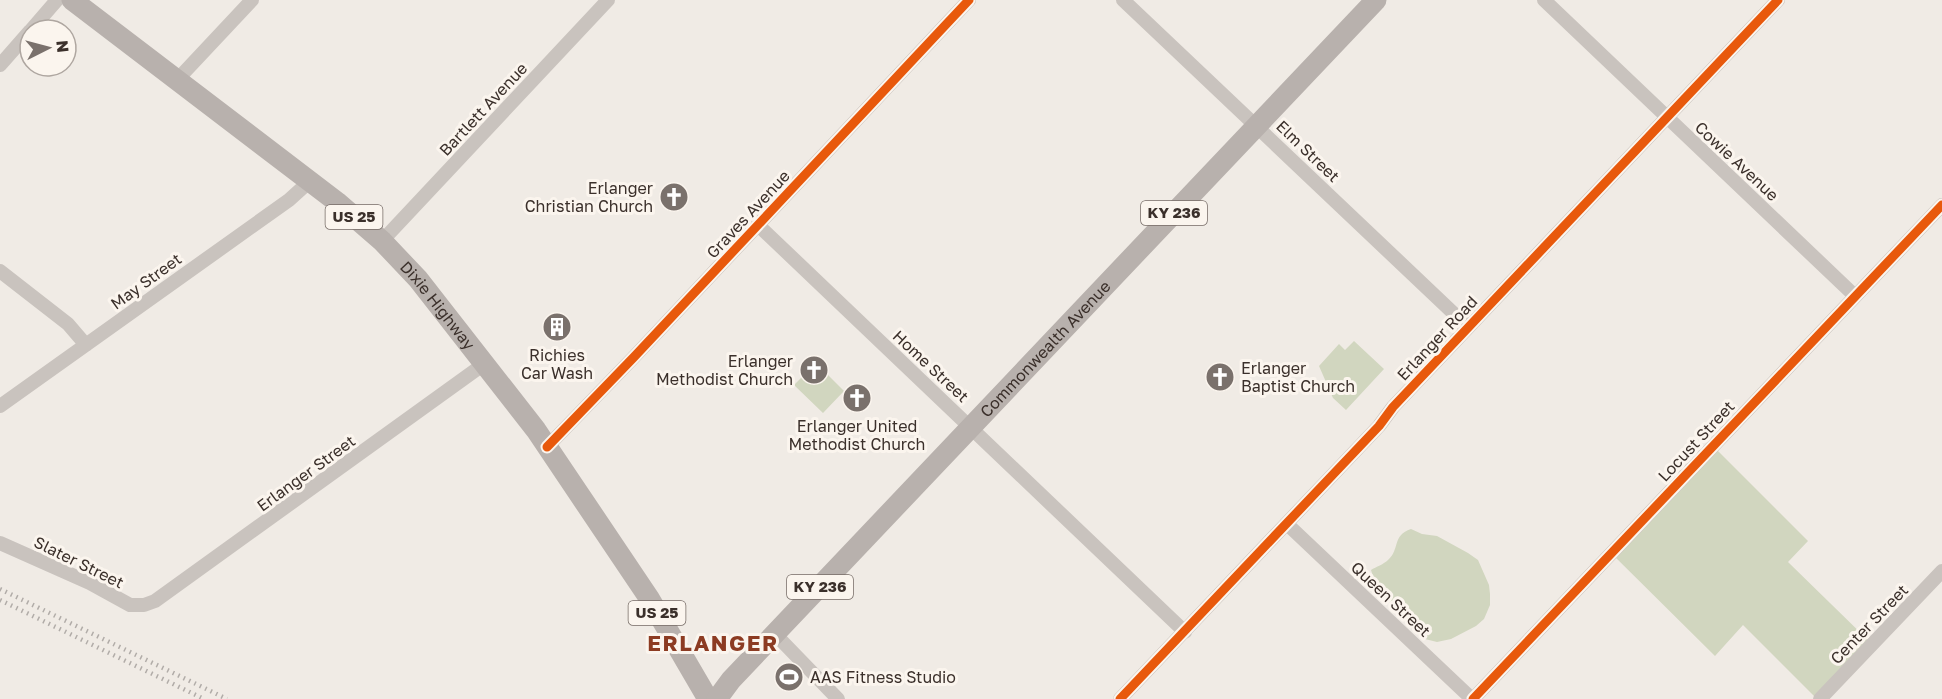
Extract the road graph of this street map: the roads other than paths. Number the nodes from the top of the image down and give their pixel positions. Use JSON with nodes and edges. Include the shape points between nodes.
{"nodes":[{"id":1,"x":57,"y":0,"type":"edge"},
{"id":2,"x":72,"y":0,"type":"edge"},
{"id":3,"x":252,"y":0,"type":"edge"},
{"id":4,"x":608,"y":0,"type":"edge"},
{"id":5,"x":969,"y":0,"type":"edge"},
{"id":6,"x":1123,"y":0,"type":"edge"},
{"id":7,"x":1376,"y":0,"type":"edge"},
{"id":8,"x":1544,"y":0,"type":"edge"},
{"id":9,"x":1778,"y":0,"type":"edge"},
{"id":10,"x":41,"y":18,"type":"edge"},
{"id":11,"x":18,"y":44,"type":"edge"},
{"id":12,"x":0,"y":65,"type":"edge"},
{"id":13,"x":177,"y":80,"type":"junction"},
{"id":14,"x":1666,"y":118,"type":"junction"},
{"id":15,"x":1257,"y":126,"type":"junction"},
{"id":16,"x":310,"y":181,"type":"junction"},
{"id":17,"x":1942,"y":205,"type":"edge"},
{"id":18,"x":758,"y":225,"type":"junction"},
{"id":19,"x":382,"y":241,"type":"junction"},
{"id":20,"x":0,"y":272,"type":"edge"},
{"id":21,"x":1855,"y":296,"type":"junction"},
{"id":22,"x":1468,"y":327,"type":"junction"},
{"id":23,"x":86,"y":345,"type":"junction"},
{"id":24,"x":484,"y":364,"type":"junction"},
{"id":25,"x":0,"y":406,"type":"edge"},
{"id":26,"x":971,"y":426,"type":"junction"},
{"id":27,"x":547,"y":447,"type":"junction"},
{"id":28,"x":1287,"y":524,"type":"junction"},
{"id":29,"x":0,"y":543,"type":"edge"},
{"id":30,"x":1942,"y":571,"type":"edge"},
{"id":31,"x":144,"y":605,"type":"joint"},
{"id":32,"x":1185,"y":632,"type":"junction"},
{"id":33,"x":775,"y":634,"type":"junction"},
{"id":34,"x":708,"y":699,"type":"edge"},
{"id":35,"x":717,"y":699,"type":"edge"},
{"id":36,"x":838,"y":699,"type":"edge"},
{"id":37,"x":1120,"y":699,"type":"edge"},
{"id":38,"x":1472,"y":699,"type":"edge"},
{"id":39,"x":1820,"y":699,"type":"edge"}],
"edges":[{"from":1,"to":10,"type":"street"},
{"from":2,"to":13,"type":"main road","name":"Dixie Highway","number":"US 25"},
{"from":3,"to":13,"type":"street"},
{"from":4,"to":19,"type":"street","name":"Bartlett Avenue"},
{"from":5,"to":18,"type":"street","name":"Graves Avenue"},
{"from":6,"to":15,"type":"street","name":"Elm Street"},
{"from":7,"to":15,"type":"main road","name":"Commonwealth Avenue","number":"KY 236"},
{"from":8,"to":14,"type":"street","name":"Cowie Avenue"},
{"from":9,"to":14,"type":"street","name":"Erlanger Road"},
{"from":11,"to":12,"type":"street"},
{"from":13,"to":16,"type":"main road","name":"Dixie Highway","number":"US 25"},
{"from":14,"to":21,"type":"street","name":"Cowie Avenue"},
{"from":14,"to":22,"type":"street","name":"Erlanger Road"},
{"from":15,"to":22,"type":"street","name":"Elm Street"},
{"from":15,"to":26,"type":"main road","name":"Commonwealth Avenue","number":"KY 236"},
{"from":16,"to":19,"type":"main road","name":"Dixie Highway","number":"US 25"},
{"from":16,"to":23,"type":"street","name":"May Street"},
{"from":17,"to":21,"type":"street","name":"Locust Street"},
{"from":18,"to":26,"type":"street","name":"Home Street"},
{"from":18,"to":27,"type":"street","name":"Graves Avenue"},
{"from":19,"to":24,"type":"main road","name":"Dixie Highway","number":"US 25","via":[[418,279]]},
{"from":20,"to":23,"type":"street","via":[[68,324]]},
{"from":21,"to":38,"type":"street","name":"Locust Street"},
{"from":22,"to":28,"type":"street","name":"Erlanger Road"},
{"from":23,"to":25,"type":"street","name":"May Street"},
{"from":24,"to":27,"type":"main road","name":"Dixie Highway","number":"US 25"},
{"from":24,"to":31,"type":"street","name":"Erlanger Street","via":[[155,601]]},
{"from":26,"to":32,"type":"street","name":"Home Street"},
{"from":26,"to":33,"type":"main road","name":"Commonwealth Avenue","number":"KY 236"},
{"from":27,"to":34,"type":"main road","name":"Dixie Highway","number":"US 25","via":[[649,598]]},
{"from":28,"to":32,"type":"street","name":"Erlanger Road"},
{"from":28,"to":38,"type":"street","name":"Queen Street"},
{"from":29,"to":31,"type":"street","name":"Slater Street","via":[[130,605]]},
{"from":30,"to":39,"type":"street","name":"Center Street"},
{"from":32,"to":37,"type":"street","name":"Erlanger Road"},
{"from":33,"to":35,"type":"main road","name":"Commonwealth Avenue","number":"KY 236"},
{"from":33,"to":36,"type":"street"}]}
